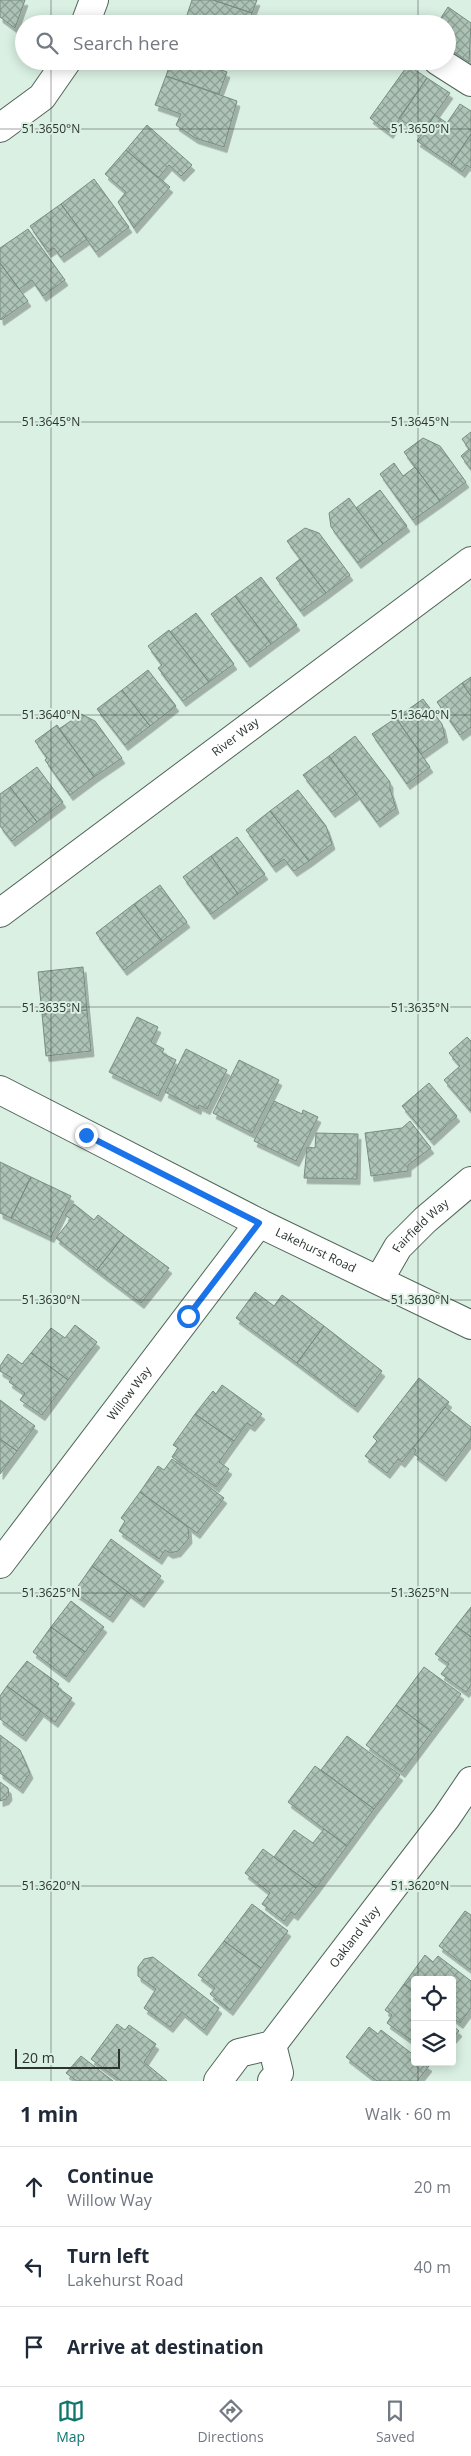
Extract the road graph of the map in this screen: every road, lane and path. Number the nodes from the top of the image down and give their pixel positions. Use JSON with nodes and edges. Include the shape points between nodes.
{"nodes":[{"id":1,"x":94,"y":0,"type":"edge"},
{"id":2,"x":88,"y":15,"type":"edge"},
{"id":3,"x":61,"y":70,"type":"edge"},
{"id":4,"x":452,"y":70,"type":"edge"},
{"id":5,"x":471,"y":82,"type":"edge"},
{"id":6,"x":0,"y":128,"type":"edge"},
{"id":7,"x":471,"y":561,"type":"edge"},
{"id":8,"x":0,"y":913,"type":"edge"},
{"id":9,"x":0,"y":1090,"type":"edge"},
{"id":10,"x":471,"y":1181,"type":"edge"},
{"id":11,"x":259,"y":1223,"type":"junction"},
{"id":12,"x":379,"y":1280,"type":"junction"},
{"id":13,"x":471,"y":1325,"type":"edge"},
{"id":14,"x":0,"y":1564,"type":"edge"},
{"id":15,"x":471,"y":1781,"type":"edge"},
{"id":16,"x":272,"y":2045,"type":"junction"},
{"id":17,"x":218,"y":2081,"type":"edge"},
{"id":18,"x":272,"y":2081,"type":"edge"}],
"edges":[{"from":1,"to":2,"type":"street"},
{"from":3,"to":6,"type":"street","via":[[42,97]]},
{"from":4,"to":5,"type":"street"},
{"from":7,"to":8,"type":"street","name":"River Way"},
{"from":9,"to":11,"type":"street","name":"Lakehurst Road"},
{"from":10,"to":12,"type":"street","name":"Fairfield Way","via":[[398,1247]]},
{"from":11,"to":12,"type":"street","name":"Lakehurst Road"},
{"from":11,"to":14,"type":"street","name":"Willow Way"},
{"from":12,"to":13,"type":"street","name":"Lakehurst Road"},
{"from":15,"to":16,"type":"street","name":"Oakland Way"},
{"from":16,"to":17,"type":"street","via":[[239,2053]]},
{"from":16,"to":18,"type":"street","via":[[278,2073]]}]}
